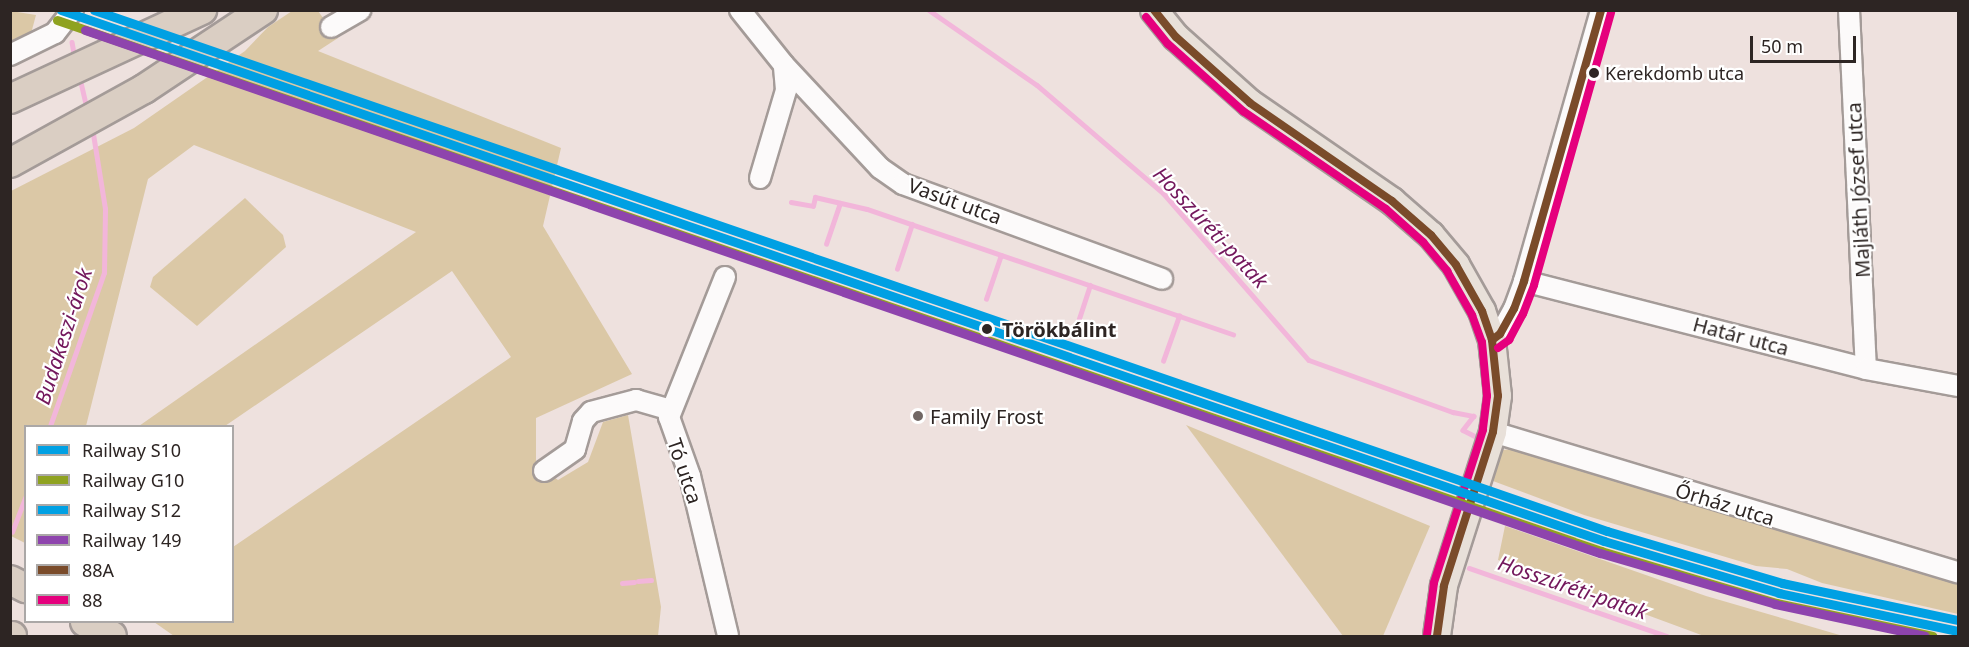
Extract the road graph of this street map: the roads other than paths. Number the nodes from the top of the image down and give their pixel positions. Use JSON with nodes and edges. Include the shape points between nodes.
{"nodes":[{"id":1,"x":73,"y":10,"type":"edge"},
{"id":2,"x":202,"y":10,"type":"edge"},
{"id":3,"x":263,"y":10,"type":"edge"},
{"id":4,"x":360,"y":10,"type":"edge"},
{"id":5,"x":740,"y":10,"type":"edge"},
{"id":6,"x":1154,"y":10,"type":"edge"},
{"id":7,"x":1601,"y":10,"type":"edge"},
{"id":8,"x":1849,"y":10,"type":"edge"},
{"id":9,"x":332,"y":27,"type":"dead end"},
{"id":10,"x":10,"y":55,"type":"edge"},
{"id":11,"x":784,"y":65,"type":"junction"},
{"id":12,"x":10,"y":99,"type":"edge"},
{"id":13,"x":10,"y":163,"type":"edge"},
{"id":14,"x":760,"y":178,"type":"dead end"},
{"id":15,"x":726,"y":277,"type":"dead end"},
{"id":16,"x":1162,"y":279,"type":"dead end"},
{"id":17,"x":1524,"y":280,"type":"junction"},
{"id":18,"x":1492,"y":340,"type":"junction"},
{"id":19,"x":1866,"y":369,"type":"junction"},
{"id":20,"x":1959,"y":386,"type":"edge"},
{"id":21,"x":670,"y":410,"type":"junction"},
{"id":22,"x":1493,"y":432,"type":"junction"},
{"id":23,"x":544,"y":471,"type":"dead end"},
{"id":24,"x":1959,"y":572,"type":"edge"},
{"id":25,"x":10,"y":580,"type":"edge"},
{"id":26,"x":24,"y":587,"type":"edge"},
{"id":27,"x":89,"y":623,"type":"edge"},
{"id":28,"x":112,"y":636,"type":"edge"},
{"id":29,"x":728,"y":636,"type":"edge"},
{"id":30,"x":1437,"y":636,"type":"edge"}],
"edges":[{"from":1,"to":10,"type":"street","via":[[55,33]]},
{"from":2,"to":12,"type":"highway"},
{"from":3,"to":13,"type":"highway","via":[[88,122]]},
{"from":4,"to":9,"type":"street"},
{"from":5,"to":11,"type":"street","name":"Vasút utca"},
{"from":6,"to":18,"type":"main road","via":[[1176,37],[1250,104],[1392,201],[1431,235],[1470,287]]},
{"from":7,"to":17,"type":"street"},
{"from":8,"to":19,"type":"street","name":"Majláth József utca"},
{"from":11,"to":14,"type":"street","via":[[786,90]]},
{"from":11,"to":16,"type":"street","name":"Vasút utca","via":[[880,168],[903,184]]},
{"from":15,"to":21,"type":"street","name":"Tó utca"},
{"from":17,"to":18,"type":"street","via":[[1514,309],[1500,334]]},
{"from":17,"to":19,"type":"street","name":"Határ utca"},
{"from":18,"to":22,"type":"main road","via":[[1498,396]]},
{"from":19,"to":20,"type":"street","name":"Határ utca"},
{"from":21,"to":23,"type":"street","via":[[636,400],[591,412],[583,421],[575,449]]},
{"from":21,"to":29,"type":"street","name":"Tó utca","via":[[669,427],[690,476]]},
{"from":22,"to":24,"type":"street","name":"Őrház utca"},
{"from":22,"to":30,"type":"main road","via":[[1444,586]]},
{"from":25,"to":26,"type":"highway"},
{"from":27,"to":28,"type":"highway"}]}
